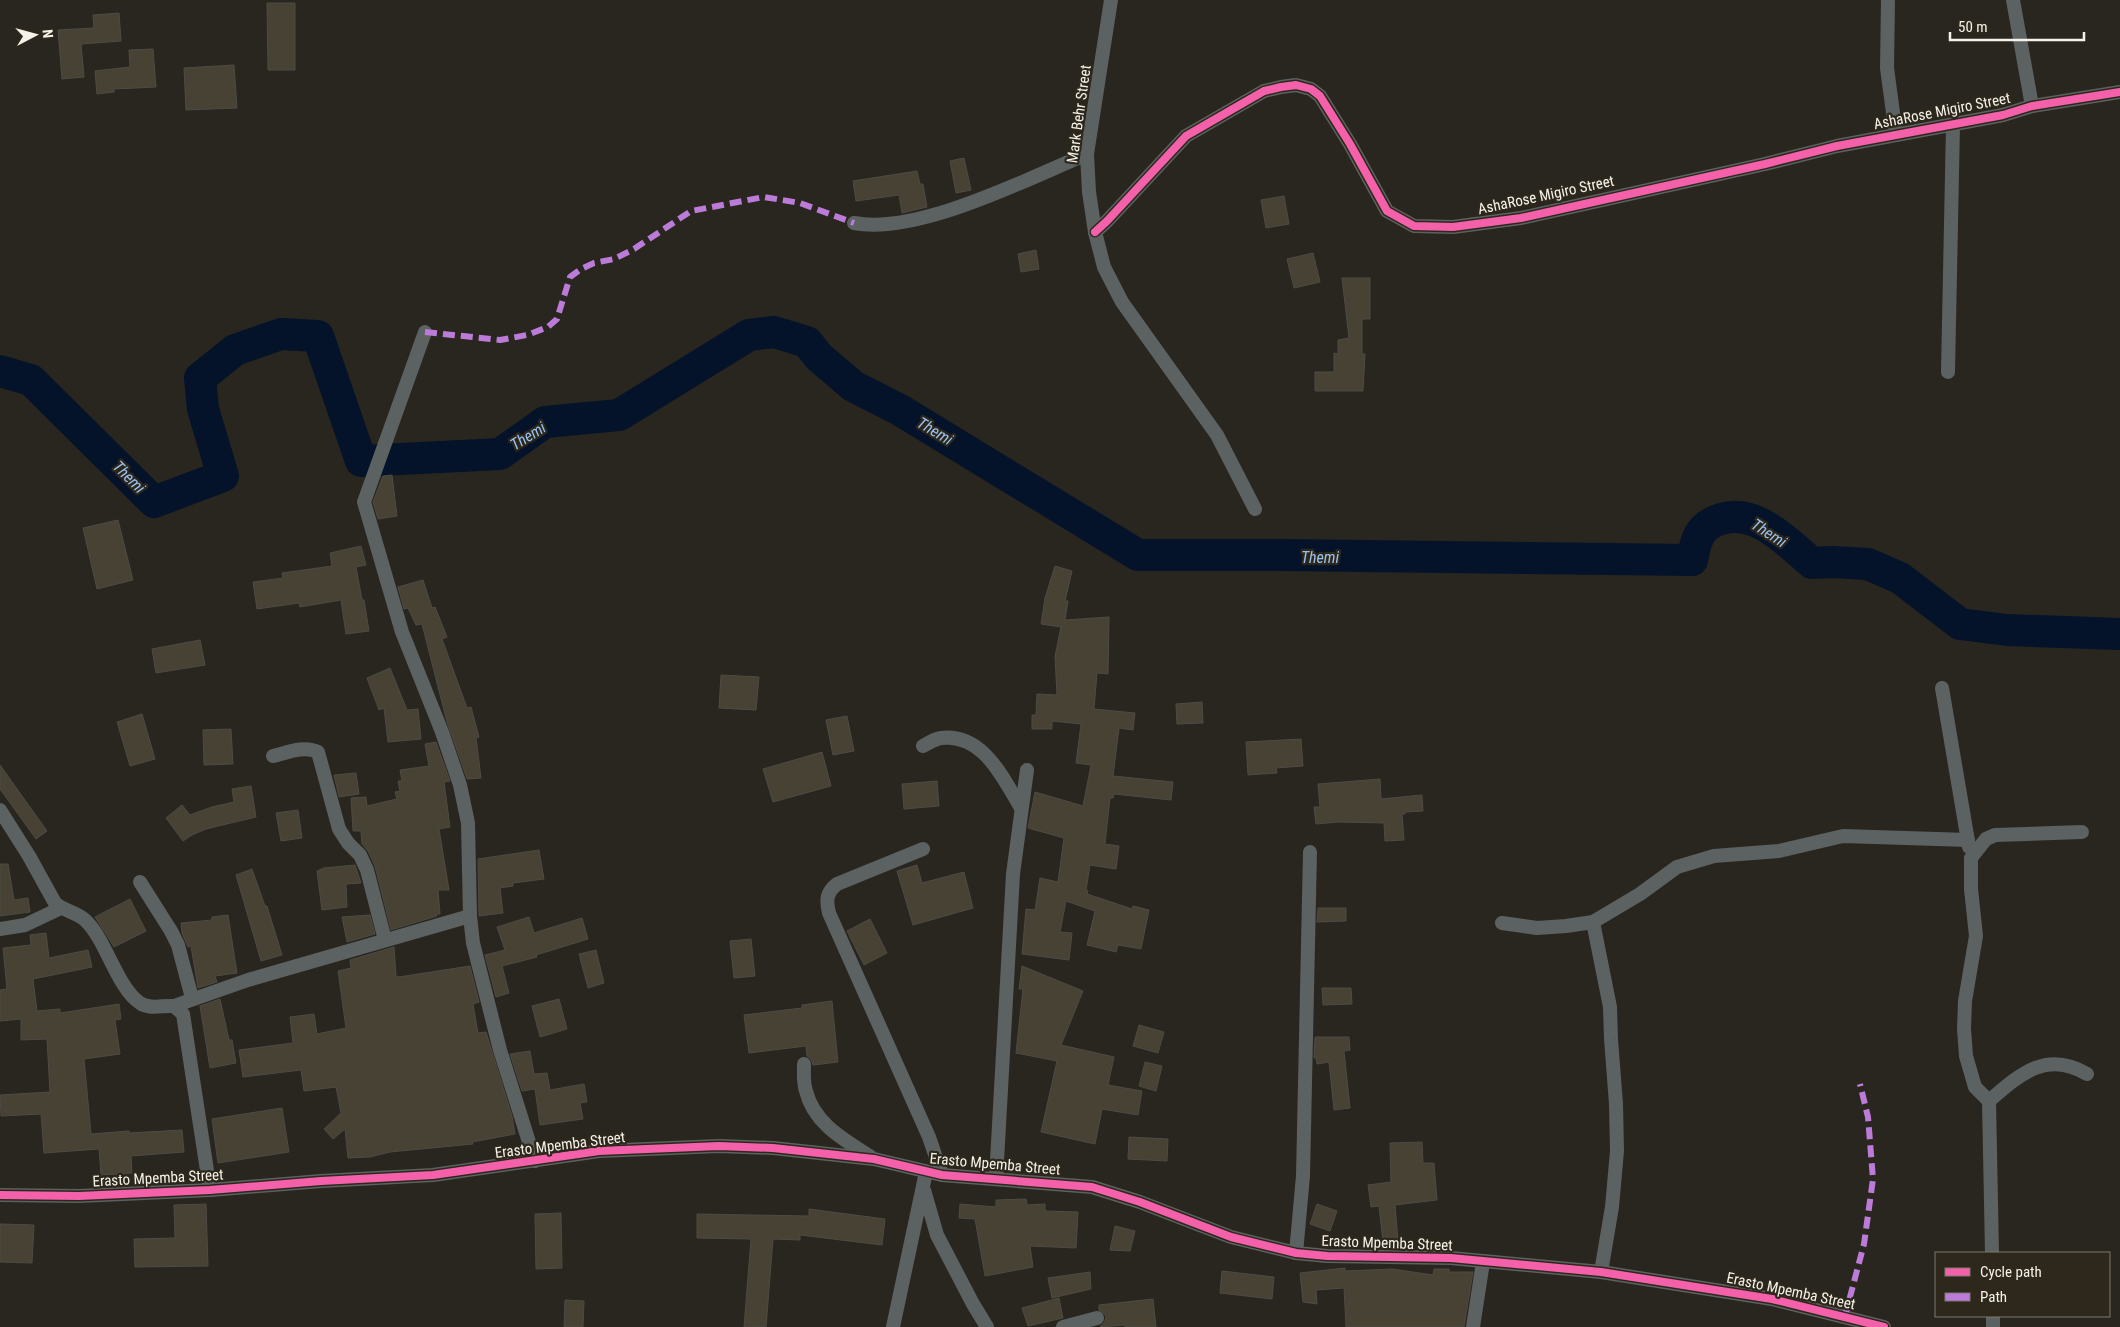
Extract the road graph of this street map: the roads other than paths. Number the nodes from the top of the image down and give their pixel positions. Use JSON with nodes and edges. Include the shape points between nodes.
{"nodes":[{"id":1,"x":1111,"y":0,"type":"edge"},
{"id":2,"x":1888,"y":0,"type":"edge"},
{"id":3,"x":2013,"y":0,"type":"edge"},
{"id":4,"x":2120,"y":92,"type":"edge"},
{"id":5,"x":2032,"y":106,"type":"junction"},
{"id":6,"x":1953,"y":125,"type":"junction"},
{"id":7,"x":1896,"y":135,"type":"junction"},
{"id":8,"x":1087,"y":154,"type":"junction"},
{"id":9,"x":854,"y":223,"type":"dead end"},
{"id":10,"x":1094,"y":232,"type":"junction"},
{"id":11,"x":425,"y":332,"type":"dead end"},
{"id":12,"x":1948,"y":372,"type":"dead end"},
{"id":13,"x":1255,"y":509,"type":"dead end"},
{"id":14,"x":1942,"y":688,"type":"dead end"},
{"id":15,"x":923,"y":746,"type":"dead end"},
{"id":16,"x":273,"y":756,"type":"dead end"},
{"id":17,"x":1027,"y":770,"type":"dead end"},
{"id":18,"x":1021,"y":808,"type":"junction"},
{"id":19,"x":0,"y":810,"type":"edge"},
{"id":20,"x":2082,"y":832,"type":"dead end"},
{"id":21,"x":1968,"y":840,"type":"junction"},
{"id":22,"x":923,"y":849,"type":"dead end"},
{"id":23,"x":1310,"y":852,"type":"dead end"},
{"id":24,"x":1971,"y":858,"type":"junction"},
{"id":25,"x":140,"y":882,"type":"dead end"},
{"id":26,"x":61,"y":908,"type":"junction"},
{"id":27,"x":470,"y":916,"type":"junction"},
{"id":28,"x":1593,"y":922,"type":"junction"},
{"id":29,"x":1502,"y":923,"type":"dead end"},
{"id":30,"x":0,"y":929,"type":"edge"},
{"id":31,"x":384,"y":940,"type":"junction"},
{"id":32,"x":192,"y":998,"type":"junction"},
{"id":33,"x":174,"y":1006,"type":"junction"},
{"id":34,"x":804,"y":1064,"type":"dead end"},
{"id":35,"x":2087,"y":1074,"type":"dead end"},
{"id":36,"x":1989,"y":1101,"type":"junction"},
{"id":37,"x":874,"y":1158,"type":"junction"},
{"id":38,"x":535,"y":1161,"type":"junction"},
{"id":39,"x":926,"y":1172,"type":"junction"},
{"id":40,"x":942,"y":1175,"type":"junction"},
{"id":41,"x":996,"y":1180,"type":"junction"},
{"id":42,"x":924,"y":1188,"type":"junction"},
{"id":43,"x":210,"y":1190,"type":"junction"},
{"id":44,"x":0,"y":1195,"type":"edge"},
{"id":45,"x":1992,"y":1252,"type":"edge"},
{"id":46,"x":1296,"y":1253,"type":"junction"},
{"id":47,"x":1483,"y":1262,"type":"junction"},
{"id":48,"x":1601,"y":1272,"type":"junction"},
{"id":49,"x":1097,"y":1318,"type":"dead end"},
{"id":50,"x":893,"y":1327,"type":"edge"},
{"id":51,"x":988,"y":1327,"type":"edge"},
{"id":52,"x":1063,"y":1327,"type":"edge"},
{"id":53,"x":1473,"y":1327,"type":"edge"},
{"id":54,"x":1884,"y":1327,"type":"edge"}],
"edges":[{"from":1,"to":8,"type":"street","name":"Mark Behr Street"},
{"from":2,"to":7,"type":"street","via":[[1887,68]]},
{"from":3,"to":5,"type":"street"},
{"from":4,"to":5,"type":"street","name":"AshaRose Migiro Street"},
{"from":5,"to":6,"type":"street","name":"AshaRose Migiro Street"},
{"from":6,"to":7,"type":"street","name":"AshaRose Migiro Street"},
{"from":6,"to":12,"type":"street"},
{"from":7,"to":10,"type":"street","name":"AshaRose Migiro Street","via":[[1521,218],[1453,227],[1414,226],[1388,211],[1320,96],[1311,89],[1296,85],[1264,91],[1186,136]]},
{"from":8,"to":9,"type":"street","via":[[932,216],[870,226]]},
{"from":8,"to":10,"type":"street","name":"Mark Behr Street"},
{"from":10,"to":13,"type":"street","name":"Mark Behr Street","via":[[1104,267],[1122,302],[1217,435]]},
{"from":11,"to":27,"type":"street","via":[[364,502],[402,632],[460,785],[468,823]]},
{"from":14,"to":21,"type":"street"},
{"from":15,"to":18,"type":"street","via":[[940,738],[963,739],[995,766]]},
{"from":16,"to":31,"type":"street","via":[[300,750],[318,752],[339,829],[360,855],[367,870]]},
{"from":17,"to":18,"type":"street"},
{"from":18,"to":41,"type":"street","via":[[1010,920]]},
{"from":19,"to":26,"type":"street"},
{"from":20,"to":24,"type":"street","via":[[1995,835],[1986,839]]},
{"from":21,"to":24,"type":"street"},
{"from":21,"to":28,"type":"street","via":[[1843,836],[1779,851],[1714,856],[1677,866],[1640,894]]},
{"from":22,"to":40,"type":"street","via":[[837,884],[826,900],[867,1002],[929,1137]]},
{"from":23,"to":46,"type":"street","via":[[1303,1176]]},
{"from":24,"to":36,"type":"street","via":[[1976,936],[1965,1001],[1965,1047],[1975,1087]]},
{"from":25,"to":32,"type":"street","via":[[178,946]]},
{"from":26,"to":30,"type":"street","via":[[25,925]]},
{"from":26,"to":33,"type":"street","via":[[85,919],[130,992],[141,1004]]},
{"from":27,"to":31,"type":"street"},
{"from":27,"to":38,"type":"street","via":[[479,970]]},
{"from":28,"to":29,"type":"street","via":[[1537,928]]},
{"from":28,"to":48,"type":"street","via":[[1610,1007],[1616,1104],[1613,1198]]},
{"from":31,"to":32,"type":"street"},
{"from":32,"to":33,"type":"street"},
{"from":33,"to":43,"type":"street","via":[[183,1014]]},
{"from":34,"to":37,"type":"street","via":[[805,1091],[828,1128]]},
{"from":35,"to":36,"type":"street","via":[[2058,1063],[2045,1065],[2028,1071]]},
{"from":36,"to":45,"type":"street"},
{"from":37,"to":38,"type":"street","name":"Erasto Mpemba Street","via":[[719,1146],[600,1151]]},
{"from":37,"to":39,"type":"street","name":"Erasto Mpemba Street"},
{"from":38,"to":43,"type":"street","name":"Erasto Mpemba Street","via":[[433,1175]]},
{"from":39,"to":40,"type":"street","name":"Erasto Mpemba Street"},
{"from":39,"to":42,"type":"street"},
{"from":40,"to":41,"type":"street","name":"Erasto Mpemba Street"},
{"from":41,"to":46,"type":"street","name":"Erasto Mpemba Street","via":[[1064,1184],[1115,1193],[1231,1237]]},
{"from":42,"to":50,"type":"street"},
{"from":42,"to":51,"type":"street","via":[[938,1235]]},
{"from":43,"to":44,"type":"street","name":"Erasto Mpemba Street","via":[[79,1196]]},
{"from":46,"to":47,"type":"street","name":"Erasto Mpemba Street"},
{"from":47,"to":48,"type":"street","name":"Erasto Mpemba Street"},
{"from":47,"to":53,"type":"street"},
{"from":48,"to":54,"type":"street","name":"Erasto Mpemba Street","via":[[1772,1300]]},
{"from":49,"to":52,"type":"street"}]}
